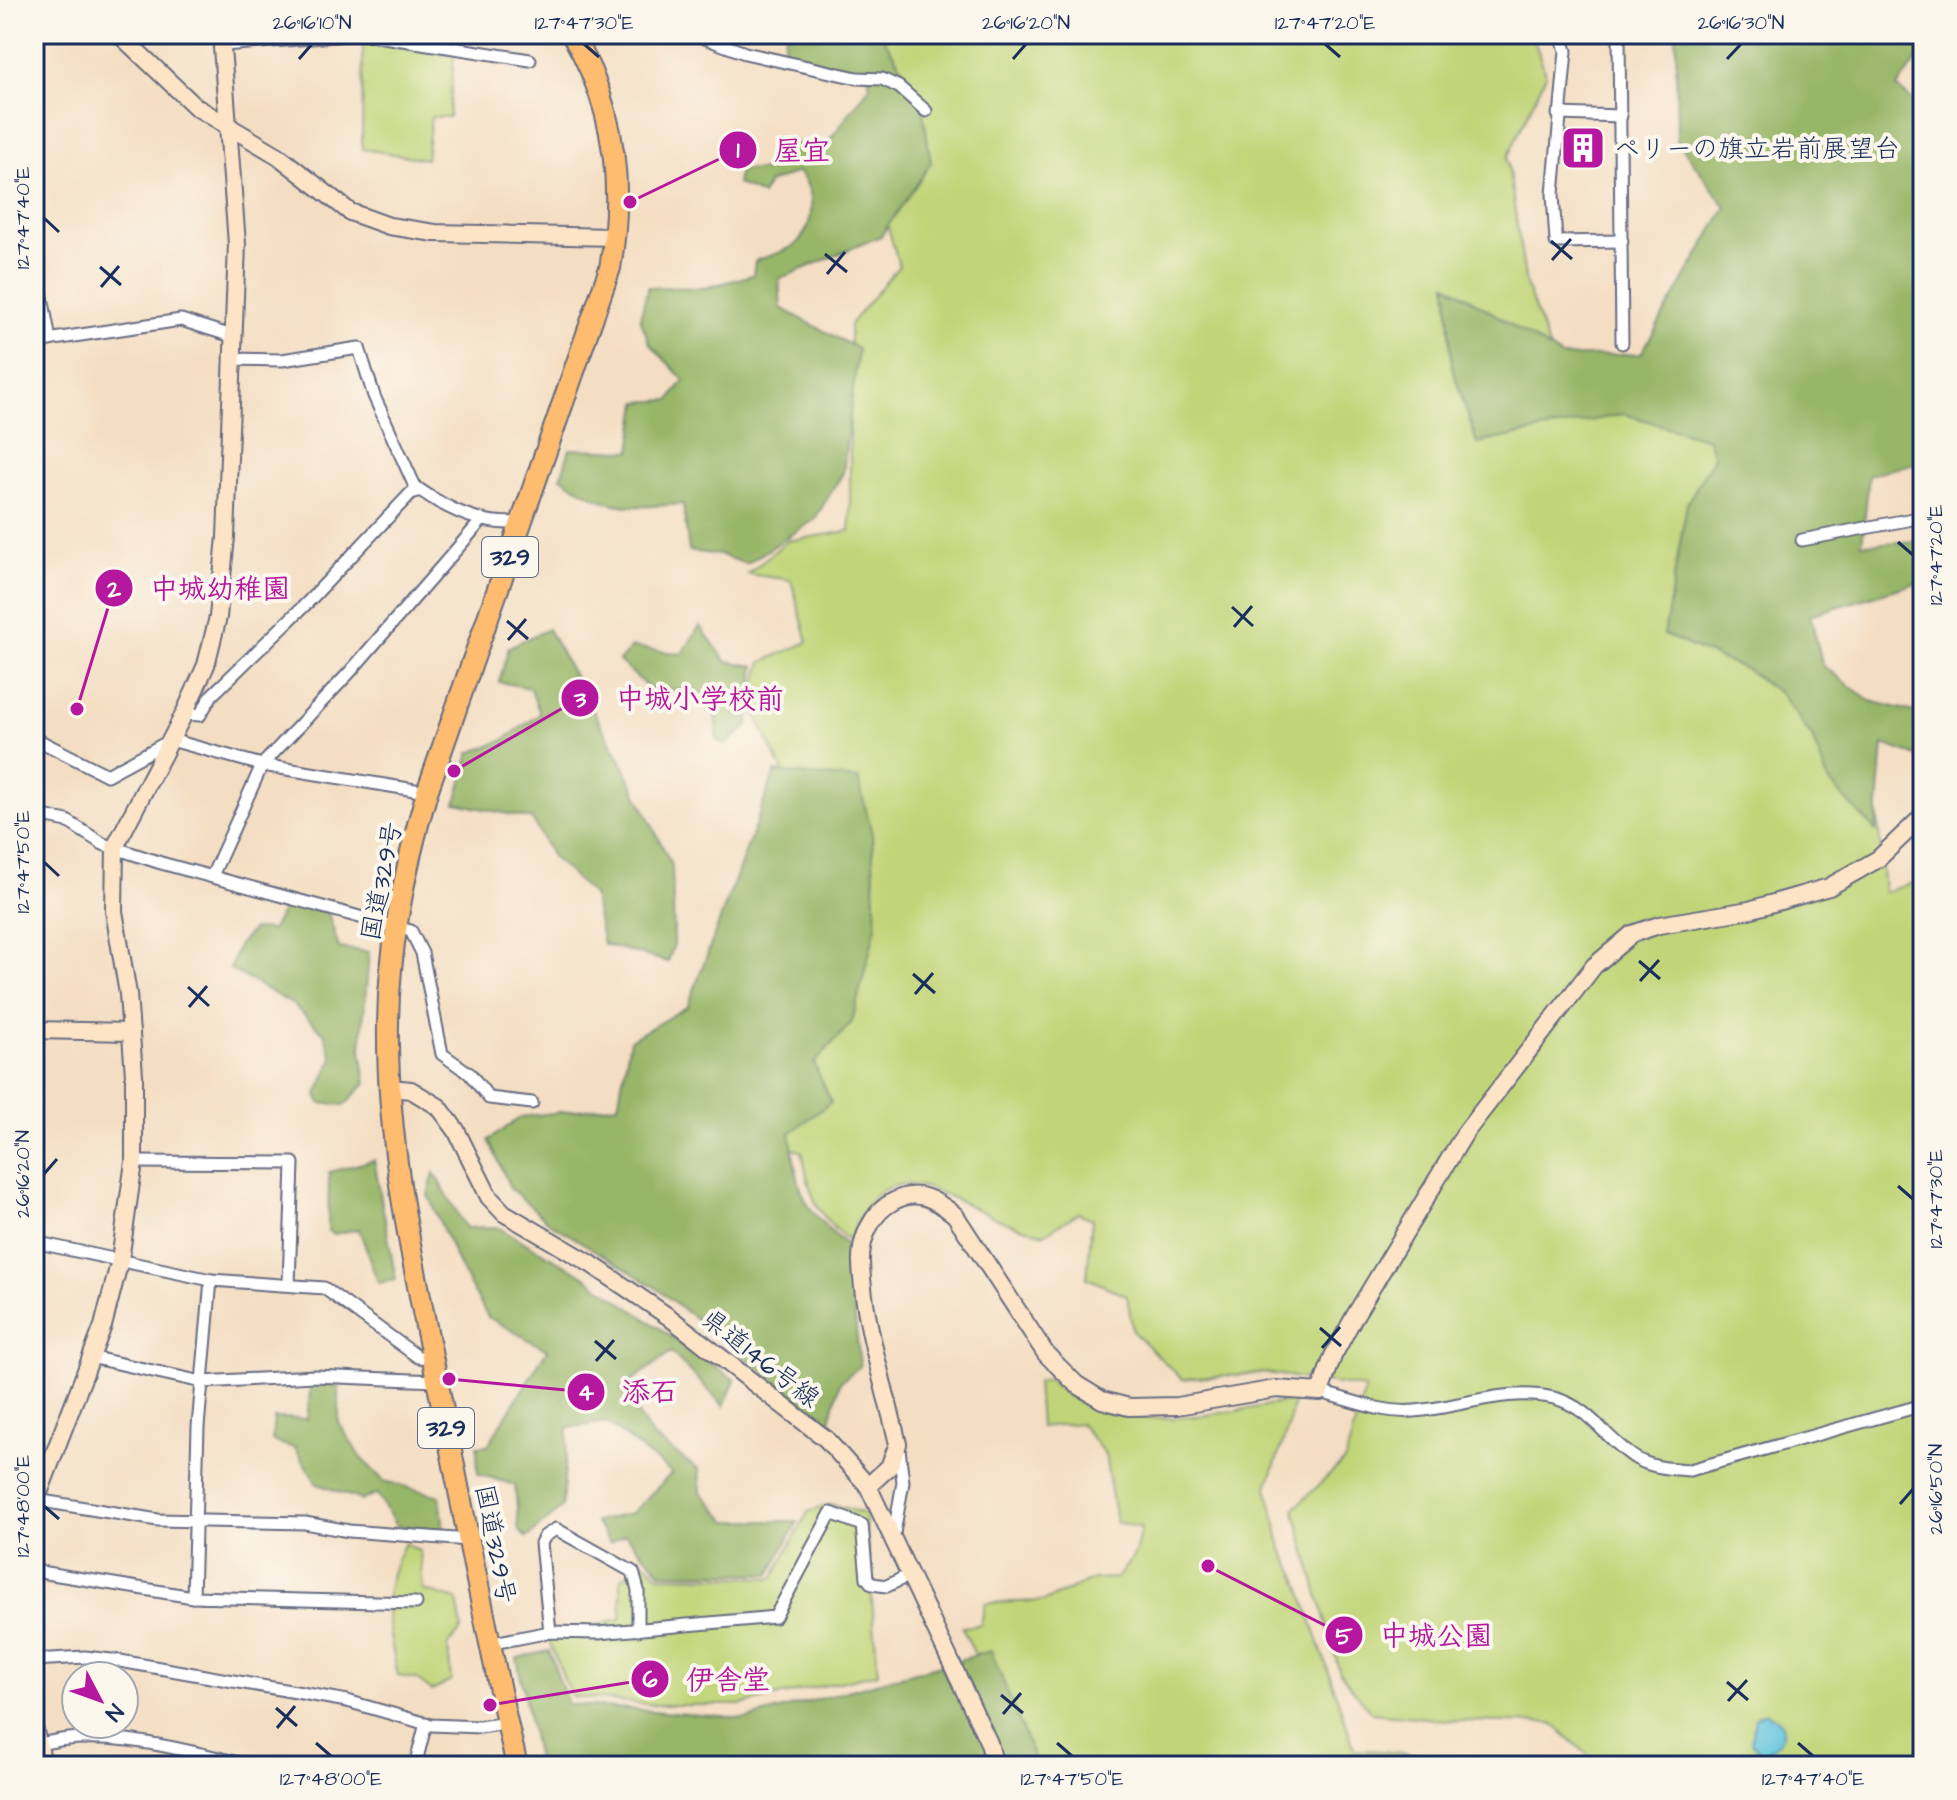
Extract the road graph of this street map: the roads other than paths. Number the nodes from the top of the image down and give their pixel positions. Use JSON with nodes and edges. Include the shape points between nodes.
{"nodes":[{"id":1,"x":119,"y":34,"type":"edge"},
{"id":2,"x":363,"y":34,"type":"edge"},
{"id":3,"x":572,"y":34,"type":"edge"},
{"id":4,"x":694,"y":34,"type":"edge"},
{"id":5,"x":1561,"y":34,"type":"edge"},
{"id":6,"x":1619,"y":34,"type":"edge"},
{"id":7,"x":222,"y":40,"type":"edge"},
{"id":8,"x":530,"y":60,"type":"dead end"},
{"id":9,"x":926,"y":111,"type":"dead end"},
{"id":10,"x":1558,"y":114,"type":"junction"},
{"id":11,"x":1621,"y":116,"type":"junction"},
{"id":12,"x":231,"y":126,"type":"junction"},
{"id":13,"x":615,"y":237,"type":"junction"},
{"id":14,"x":1622,"y":241,"type":"junction"},
{"id":15,"x":34,"y":253,"type":"edge"},
{"id":16,"x":235,"y":337,"type":"junction"},
{"id":17,"x":50,"y":340,"type":"junction"},
{"id":18,"x":34,"y":342,"type":"edge"},
{"id":19,"x":1622,"y":343,"type":"dead end"},
{"id":20,"x":234,"y":359,"type":"junction"},
{"id":21,"x":417,"y":491,"type":"junction"},
{"id":22,"x":1923,"y":517,"type":"edge"},
{"id":23,"x":482,"y":520,"type":"junction"},
{"id":24,"x":522,"y":522,"type":"junction"},
{"id":25,"x":1802,"y":540,"type":"dead end"},
{"id":26,"x":184,"y":714,"type":"junction"},
{"id":27,"x":34,"y":738,"type":"edge"},
{"id":28,"x":171,"y":740,"type":"junction"},
{"id":29,"x":262,"y":765,"type":"junction"},
{"id":30,"x":427,"y":792,"type":"junction"},
{"id":31,"x":34,"y":814,"type":"edge"},
{"id":32,"x":1923,"y":816,"type":"edge"},
{"id":33,"x":115,"y":847,"type":"junction"},
{"id":34,"x":212,"y":876,"type":"junction"},
{"id":35,"x":396,"y":925,"type":"junction"},
{"id":36,"x":34,"y":1030,"type":"edge"},
{"id":37,"x":131,"y":1032,"type":"junction"},
{"id":38,"x":391,"y":1088,"type":"junction"},
{"id":39,"x":532,"y":1103,"type":"dead end"},
{"id":40,"x":134,"y":1162,"type":"junction"},
{"id":41,"x":34,"y":1242,"type":"edge"},
{"id":42,"x":120,"y":1260,"type":"junction"},
{"id":43,"x":211,"y":1280,"type":"junction"},
{"id":44,"x":289,"y":1285,"type":"junction"},
{"id":45,"x":90,"y":1357,"type":"junction"},
{"id":46,"x":432,"y":1358,"type":"junction"},
{"id":47,"x":437,"y":1381,"type":"junction"},
{"id":48,"x":202,"y":1382,"type":"junction"},
{"id":49,"x":1320,"y":1392,"type":"junction"},
{"id":50,"x":1923,"y":1405,"type":"edge"},
{"id":51,"x":898,"y":1444,"type":"junction"},
{"id":52,"x":868,"y":1486,"type":"junction"},
{"id":53,"x":35,"y":1503,"type":"edge"},
{"id":54,"x":197,"y":1522,"type":"junction"},
{"id":55,"x":893,"y":1539,"type":"junction"},
{"id":56,"x":469,"y":1540,"type":"junction"},
{"id":57,"x":34,"y":1571,"type":"edge"},
{"id":58,"x":909,"y":1575,"type":"junction"},
{"id":59,"x":193,"y":1597,"type":"junction"},
{"id":60,"x":416,"y":1603,"type":"dead end"},
{"id":61,"x":638,"y":1630,"type":"junction"},
{"id":62,"x":550,"y":1632,"type":"junction"},
{"id":63,"x":488,"y":1644,"type":"junction"},
{"id":64,"x":34,"y":1660,"type":"edge"},
{"id":65,"x":426,"y":1723,"type":"junction"},
{"id":66,"x":507,"y":1723,"type":"junction"},
{"id":67,"x":34,"y":1728,"type":"edge"},
{"id":68,"x":36,"y":1746,"type":"edge"},
{"id":69,"x":214,"y":1762,"type":"edge"},
{"id":70,"x":44,"y":1766,"type":"edge"},
{"id":71,"x":252,"y":1766,"type":"edge"},
{"id":72,"x":415,"y":1766,"type":"edge"},
{"id":73,"x":517,"y":1766,"type":"edge"},
{"id":74,"x":995,"y":1766,"type":"edge"}],
"edges":[{"from":1,"to":12,"type":"street","via":[[196,107]]},
{"from":2,"to":7,"type":"street"},
{"from":2,"to":8,"type":"street"},
{"from":3,"to":13,"type":"highway","name":"国道329号","number":"329","via":[[608,120],[618,197]]},
{"from":4,"to":9,"type":"street","via":[[745,53],[882,79]]},
{"from":5,"to":10,"type":"street","via":[[1566,51]]},
{"from":6,"to":11,"type":"street"},
{"from":7,"to":12,"type":"street"},
{"from":10,"to":11,"type":"street"},
{"from":10,"to":14,"type":"street","via":[[1556,242]]},
{"from":11,"to":14,"type":"street"},
{"from":12,"to":13,"type":"street","via":[[350,212],[389,226],[435,233]]},
{"from":12,"to":16,"type":"street"},
{"from":13,"to":24,"type":"highway","name":"国道329号","number":"329","via":[[600,303]]},
{"from":14,"to":19,"type":"street"},
{"from":15,"to":17,"type":"street"},
{"from":16,"to":17,"type":"street","via":[[181,320]]},
{"from":16,"to":20,"type":"street"},
{"from":17,"to":18,"type":"street"},
{"from":20,"to":21,"type":"street","via":[[282,360],[359,348],[374,396]]},
{"from":20,"to":26,"type":"street","via":[[218,617],[206,665]]},
{"from":21,"to":23,"type":"street"},
{"from":21,"to":26,"type":"street","via":[[396,506],[212,695],[200,715]]},
{"from":22,"to":25,"type":"street"},
{"from":23,"to":24,"type":"street"},
{"from":23,"to":29,"type":"street"},
{"from":24,"to":30,"type":"highway","name":"国道329号","number":"329"},
{"from":26,"to":28,"type":"street"},
{"from":27,"to":28,"type":"street","via":[[107,775]]},
{"from":28,"to":29,"type":"street"},
{"from":28,"to":33,"type":"street"},
{"from":29,"to":30,"type":"street"},
{"from":29,"to":34,"type":"street"},
{"from":30,"to":35,"type":"highway","name":"国道329号","number":"329"},
{"from":31,"to":33,"type":"street","via":[[67,821]]},
{"from":32,"to":49,"type":"street","via":[[1878,859],[1829,887],[1749,910],[1659,925],[1632,934],[1604,956],[1465,1133],[1354,1317]]},
{"from":33,"to":34,"type":"street"},
{"from":33,"to":37,"type":"street","via":[[114,911]]},
{"from":34,"to":35,"type":"street"},
{"from":35,"to":38,"type":"highway","name":"国道329号","number":"329","via":[[388,1024]]},
{"from":35,"to":39,"type":"street","via":[[411,931],[422,953],[442,1054],[470,1074],[489,1098]]},
{"from":36,"to":37,"type":"street"},
{"from":37,"to":40,"type":"street"},
{"from":38,"to":46,"type":"highway","name":"国道329号","number":"329","via":[[405,1228]]},
{"from":38,"to":52,"type":"street","name":"県道146号線","via":[[411,1090],[439,1107],[489,1197],[504,1213],[669,1317],[826,1439]]},
{"from":40,"to":42,"type":"street"},
{"from":40,"to":44,"type":"street","via":[[293,1163]]},
{"from":41,"to":42,"type":"street"},
{"from":42,"to":43,"type":"street"},
{"from":42,"to":45,"type":"street"},
{"from":43,"to":44,"type":"street"},
{"from":43,"to":48,"type":"street"},
{"from":44,"to":46,"type":"street","via":[[324,1288],[418,1357]]},
{"from":45,"to":48,"type":"street"},
{"from":45,"to":53,"type":"street"},
{"from":46,"to":47,"type":"highway","name":"国道329号","number":"329"},
{"from":47,"to":48,"type":"street","via":[[314,1376]]},
{"from":47,"to":56,"type":"highway","name":"国道329号","number":"329"},
{"from":48,"to":54,"type":"street"},
{"from":49,"to":50,"type":"street","via":[[1392,1412],[1505,1395],[1554,1399],[1582,1410],[1637,1459],[1690,1470]]},
{"from":49,"to":51,"type":"street","via":[[1276,1389],[1177,1406],[1129,1407],[1102,1400],[1076,1384],[1046,1354],[955,1215],[934,1198],[907,1196],[882,1208],[871,1222],[860,1261]]},
{"from":51,"to":52,"type":"street","via":[[889,1467]]},
{"from":51,"to":55,"type":"street","via":[[903,1482]]},
{"from":52,"to":55,"type":"street","name":"県道146号線"},
{"from":53,"to":54,"type":"street"},
{"from":54,"to":56,"type":"street","via":[[305,1523]]},
{"from":54,"to":59,"type":"street"},
{"from":55,"to":58,"type":"street","name":"県道146号線"},
{"from":56,"to":63,"type":"highway","name":"国道329号","number":"329"},
{"from":57,"to":59,"type":"street"},
{"from":58,"to":61,"type":"street","via":[[887,1586],[872,1584],[862,1525],[831,1513],[775,1617]]},
{"from":58,"to":74,"type":"street","name":"県道146号線"},
{"from":59,"to":60,"type":"street"},
{"from":61,"to":62,"type":"street"},
{"from":61,"to":62,"type":"street","via":[[633,1572],[556,1529],[541,1543]]},
{"from":62,"to":63,"type":"street"},
{"from":63,"to":66,"type":"highway","name":"国道329号","number":"329"},
{"from":64,"to":65,"type":"street","via":[[120,1661],[347,1701]]},
{"from":65,"to":66,"type":"street"},
{"from":65,"to":72,"type":"street"},
{"from":66,"to":73,"type":"highway","name":"国道329号","number":"329"},
{"from":67,"to":68,"type":"street"},
{"from":68,"to":69,"type":"street","via":[[106,1737]]},
{"from":68,"to":70,"type":"street"},
{"from":69,"to":71,"type":"street"}]}
